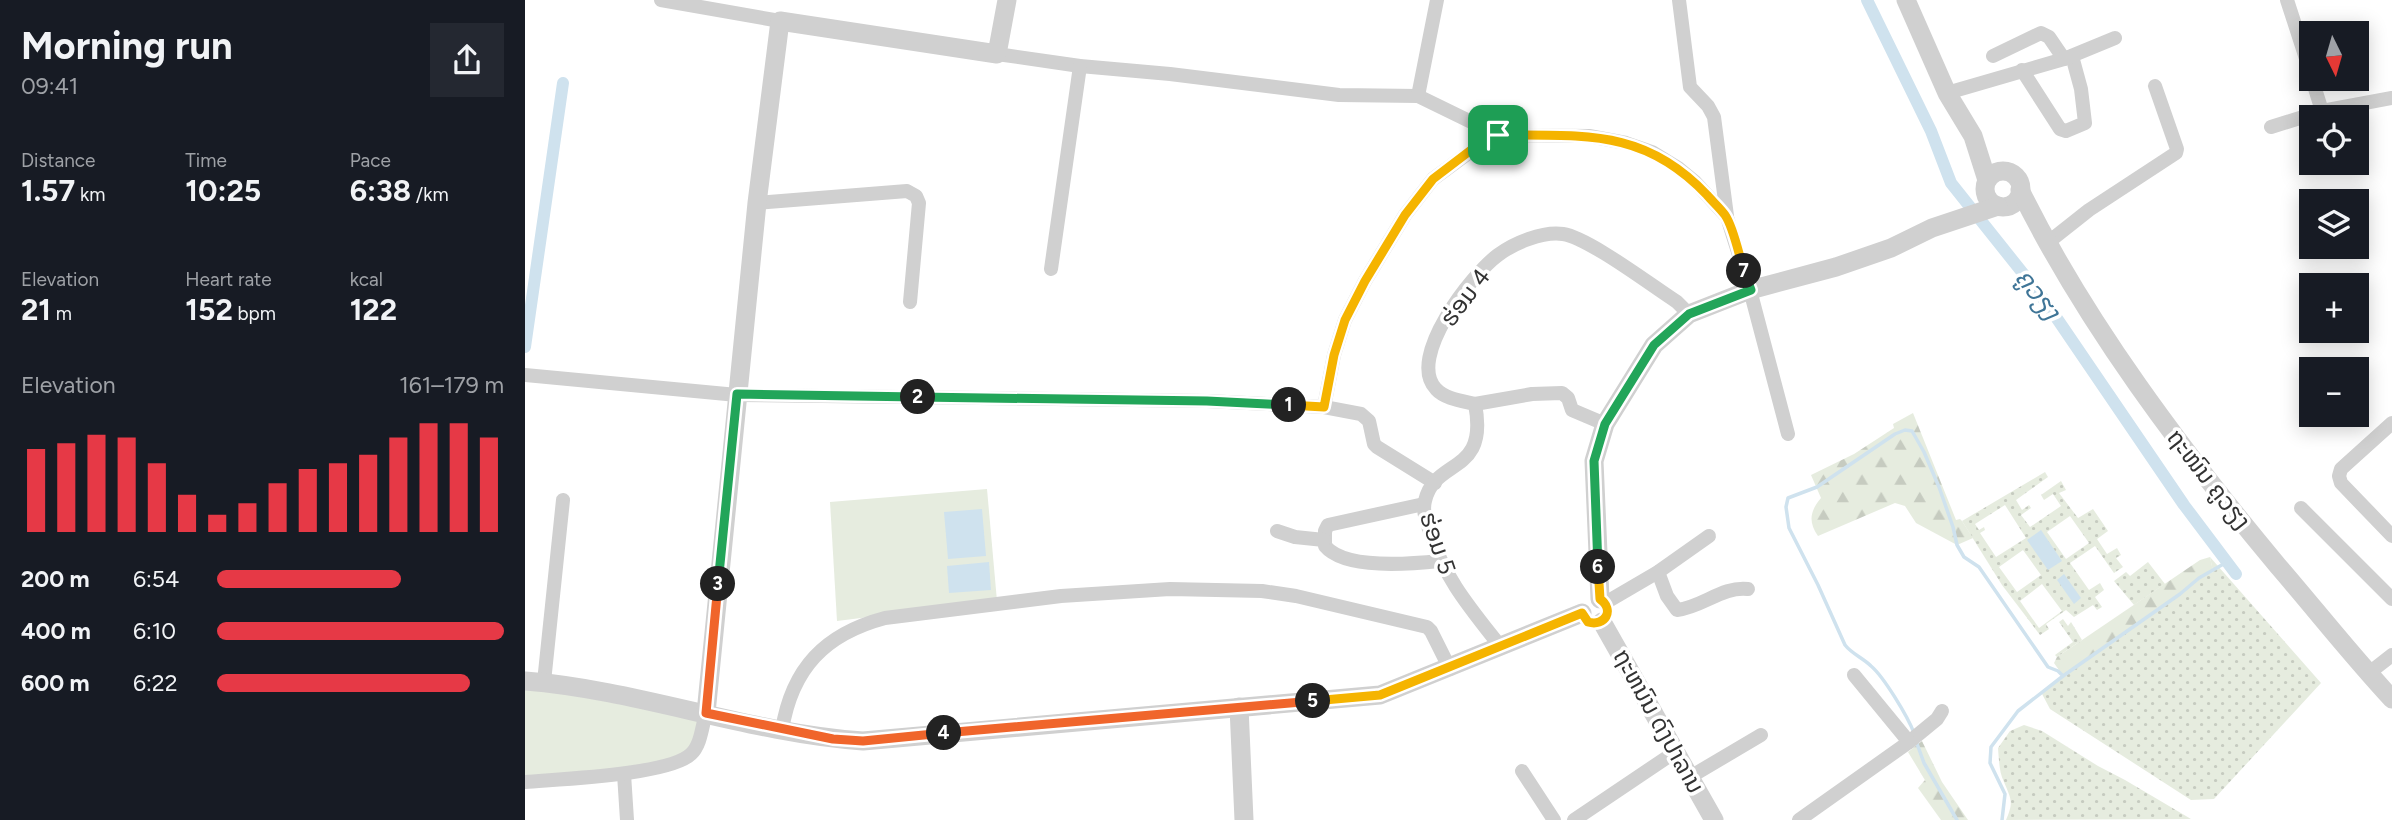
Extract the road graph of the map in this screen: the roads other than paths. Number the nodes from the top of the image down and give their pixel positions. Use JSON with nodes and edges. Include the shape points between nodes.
{"nodes":[{"id":1,"x":661,"y":0,"type":"edge"},
{"id":2,"x":1007,"y":0,"type":"edge"},
{"id":3,"x":1437,"y":0,"type":"edge"},
{"id":4,"x":1679,"y":0,"type":"edge"},
{"id":5,"x":1906,"y":0,"type":"edge"},
{"id":6,"x":2287,"y":0,"type":"edge"},
{"id":7,"x":780,"y":21,"type":"junction"},
{"id":8,"x":2299,"y":37,"type":"edge"},
{"id":9,"x":2115,"y":38,"type":"dead end"},
{"id":10,"x":997,"y":54,"type":"junction"},
{"id":11,"x":1993,"y":56,"type":"dead end"},
{"id":12,"x":2068,"y":57,"type":"junction"},
{"id":13,"x":1080,"y":66,"type":"junction"},
{"id":14,"x":2022,"y":70,"type":"junction"},
{"id":15,"x":2155,"y":86,"type":"dead end"},
{"id":16,"x":1947,"y":93,"type":"junction"},
{"id":17,"x":1418,"y":96,"type":"junction"},
{"id":18,"x":2392,"y":98,"type":"edge"},
{"id":19,"x":2354,"y":105,"type":"edge"},
{"id":20,"x":2299,"y":118,"type":"edge"},
{"id":21,"x":2271,"y":127,"type":"dead end"},
{"id":22,"x":1498,"y":135,"type":"junction"},
{"id":23,"x":1973,"y":136,"type":"junction"},
{"id":24,"x":2011,"y":173,"type":"junction"},
{"id":25,"x":2020,"y":191,"type":"junction"},
{"id":26,"x":1991,"y":198,"type":"junction"},
{"id":27,"x":757,"y":203,"type":"junction"},
{"id":28,"x":1727,"y":217,"type":"junction"},
{"id":29,"x":2046,"y":244,"type":"junction"},
{"id":30,"x":1051,"y":268,"type":"dead end"},
{"id":31,"x":1751,"y":290,"type":"junction"},
{"id":32,"x":911,"y":302,"type":"dead end"},
{"id":33,"x":1689,"y":314,"type":"junction"},
{"id":34,"x":528,"y":375,"type":"edge"},
{"id":35,"x":737,"y":394,"type":"junction"},
{"id":36,"x":1475,"y":404,"type":"junction"},
{"id":37,"x":1324,"y":407,"type":"junction"},
{"id":38,"x":2392,"y":423,"type":"edge"},
{"id":39,"x":1605,"y":424,"type":"junction"},
{"id":40,"x":1788,"y":435,"type":"dead end"},
{"id":41,"x":1435,"y":483,"type":"junction"},
{"id":42,"x":563,"y":500,"type":"dead end"},
{"id":43,"x":1424,"y":504,"type":"junction"},
{"id":44,"x":2301,"y":508,"type":"dead end"},
{"id":45,"x":1277,"y":531,"type":"dead end"},
{"id":46,"x":1709,"y":536,"type":"dead end"},
{"id":47,"x":2392,"y":537,"type":"edge"},
{"id":48,"x":1324,"y":540,"type":"junction"},
{"id":49,"x":1440,"y":561,"type":"junction"},
{"id":50,"x":1658,"y":572,"type":"junction"},
{"id":51,"x":1748,"y":589,"type":"dead end"},
{"id":52,"x":2392,"y":599,"type":"edge"},
{"id":53,"x":1602,"y":608,"type":"junction"},
{"id":54,"x":1500,"y":646,"type":"junction"},
{"id":55,"x":2392,"y":655,"type":"edge"},
{"id":56,"x":1450,"y":668,"type":"junction"},
{"id":57,"x":2369,"y":674,"type":"junction"},
{"id":58,"x":1854,"y":675,"type":"dead end"},
{"id":59,"x":535,"y":681,"type":"edge"},
{"id":60,"x":2392,"y":699,"type":"edge"},
{"id":61,"x":1239,"y":707,"type":"junction"},
{"id":62,"x":1942,"y":711,"type":"dead end"},
{"id":63,"x":706,"y":713,"type":"junction"},
{"id":64,"x":782,"y":730,"type":"junction"},
{"id":65,"x":1761,"y":735,"type":"dead end"},
{"id":66,"x":1910,"y":741,"type":"junction"},
{"id":67,"x":1675,"y":751,"type":"junction"},
{"id":68,"x":1522,"y":771,"type":"dead end"},
{"id":69,"x":624,"y":774,"type":"junction"},
{"id":70,"x":1690,"y":777,"type":"junction"},
{"id":71,"x":525,"y":782,"type":"edge"},
{"id":72,"x":628,"y":820,"type":"edge"},
{"id":73,"x":1244,"y":820,"type":"edge"},
{"id":74,"x":1554,"y":820,"type":"edge"},
{"id":75,"x":1574,"y":820,"type":"edge"},
{"id":76,"x":1714,"y":820,"type":"edge"},
{"id":77,"x":1799,"y":820,"type":"edge"}],
"edges":[{"from":1,"to":7,"type":"street"},
{"from":2,"to":10,"type":"street"},
{"from":3,"to":17,"type":"street"},
{"from":4,"to":28,"type":"street","via":[[1690,87],[1714,117]]},
{"from":5,"to":16,"type":"street","name":"ຖະໜົນ ຄູວຽງ"},
{"from":6,"to":8,"type":"street"},
{"from":7,"to":10,"type":"street"},
{"from":7,"to":27,"type":"street"},
{"from":9,"to":12,"type":"street"},
{"from":10,"to":13,"type":"street"},
{"from":11,"to":12,"type":"street","via":[[2041,33]]},
{"from":12,"to":14,"type":"street"},
{"from":12,"to":14,"type":"street","via":[[2081,89],[2085,123],[2066,131],[2060,129]]},
{"from":13,"to":17,"type":"street","via":[[1339,95]]},
{"from":13,"to":30,"type":"street"},
{"from":14,"to":16,"type":"street"},
{"from":15,"to":29,"type":"street","via":[[2176,153]]},
{"from":16,"to":23,"type":"street","name":"ຖະໜົນ ຄູວຽງ"},
{"from":17,"to":22,"type":"street"},
{"from":18,"to":19,"type":"street"},
{"from":20,"to":21,"type":"street"},
{"from":22,"to":28,"type":"street","via":[[1589,136],[1652,152],[1678,168]]},
{"from":22,"to":37,"type":"street","via":[[1433,179],[1405,215],[1345,320]]},
{"from":23,"to":24,"type":"street","name":"ຖະໜົນ ຄູວຽງ"},
{"from":23,"to":26,"type":"street","name":"ຖະໜົນ ຄູວຽງ"},
{"from":24,"to":25,"type":"street","name":"ຖະໜົນ ຄູວຽງ"},
{"from":24,"to":26,"type":"street","name":"ຖະຫນົນ ດົງປາລານ","via":[[1999,172]]},
{"from":25,"to":26,"type":"street","via":[[2017,200]]},
{"from":25,"to":29,"type":"street","name":"ຖະໜົນ ຄູວຽງ"},
{"from":26,"to":29,"type":"street","name":"ຖະໜົນ ຄູວຽງ"},
{"from":26,"to":31,"type":"street","name":"ຖະຫນົນ ດົງປາລານ","via":[[1958,219],[1891,248]]},
{"from":27,"to":32,"type":"street","via":[[907,191],[915,196],[919,203]]},
{"from":27,"to":35,"type":"street"},
{"from":28,"to":31,"type":"street"},
{"from":29,"to":57,"type":"street","name":"ຖະໜົນ ຄູວຽງ","via":[[2218,495]]},
{"from":31,"to":33,"type":"street","name":"ຖະຫນົນ ດົງປາລານ"},
{"from":31,"to":40,"type":"street"},
{"from":33,"to":36,"type":"street","name":"ຮ່ອມ 4","via":[[1578,239],[1555,233],[1513,246],[1497,255],[1470,283],[1430,350],[1429,380],[1437,391]]},
{"from":33,"to":39,"type":"street","name":"ຖະຫນົນ ດົງປາລານ","via":[[1654,345]]},
{"from":34,"to":35,"type":"street"},
{"from":35,"to":37,"type":"street"},
{"from":35,"to":63,"type":"street"},
{"from":36,"to":39,"type":"street","via":[[1562,393],[1571,410]]},
{"from":36,"to":41,"type":"street","name":"ຮ່ອມ 5","via":[[1477,429],[1471,454]]},
{"from":37,"to":41,"type":"street","via":[[1361,414],[1369,421],[1374,444]]},
{"from":38,"to":47,"type":"street","via":[[2341,469],[2339,476]]},
{"from":39,"to":53,"type":"street","name":"ຖະຫນົນ ດົງປາລານ","via":[[1594,461]]},
{"from":41,"to":43,"type":"street","name":"ຮ່ອມ 5"},
{"from":42,"to":59,"type":"street"},
{"from":43,"to":48,"type":"street","via":[[1332,524]]},
{"from":43,"to":49,"type":"street","name":"ຮ່ອມ 5"},
{"from":44,"to":52,"type":"street"},
{"from":45,"to":48,"type":"street"},
{"from":46,"to":50,"type":"street"},
{"from":48,"to":49,"type":"street","via":[[1330,552],[1358,562]]},
{"from":49,"to":54,"type":"street","name":"ຮ່ອມ 5","via":[[1452,585]]},
{"from":50,"to":51,"type":"street","via":[[1677,610],[1700,605],[1725,591]]},
{"from":50,"to":53,"type":"street"},
{"from":53,"to":54,"type":"street","via":[[1588,600],[1582,613]]},
{"from":53,"to":67,"type":"street","name":"ຖະຫນົນ ດົງປາລານ"},
{"from":54,"to":56,"type":"street"},
{"from":55,"to":57,"type":"street"},
{"from":56,"to":61,"type":"street","via":[[1380,695]]},
{"from":56,"to":64,"type":"street","via":[[1427,627],[1296,596],[1170,589],[1061,596],[885,618],[843,633],[796,681]]},
{"from":57,"to":60,"type":"street","name":"ຖະໜົນ ຄູວຽງ"},
{"from":58,"to":66,"type":"street"},
{"from":59,"to":63,"type":"street"},
{"from":61,"to":64,"type":"street","via":[[863,741]]},
{"from":61,"to":73,"type":"street"},
{"from":62,"to":66,"type":"street"},
{"from":63,"to":64,"type":"street"},
{"from":63,"to":69,"type":"street","via":[[689,756]]},
{"from":65,"to":70,"type":"street"},
{"from":66,"to":77,"type":"street"},
{"from":67,"to":70,"type":"street","name":"ຖະຫນົນ ດົງປາລານ"},
{"from":67,"to":75,"type":"street"},
{"from":68,"to":74,"type":"street"},
{"from":69,"to":71,"type":"street"},
{"from":69,"to":72,"type":"street"},
{"from":70,"to":76,"type":"street","name":"ຖະຫນົນ ດົງປາລານ"}]}
